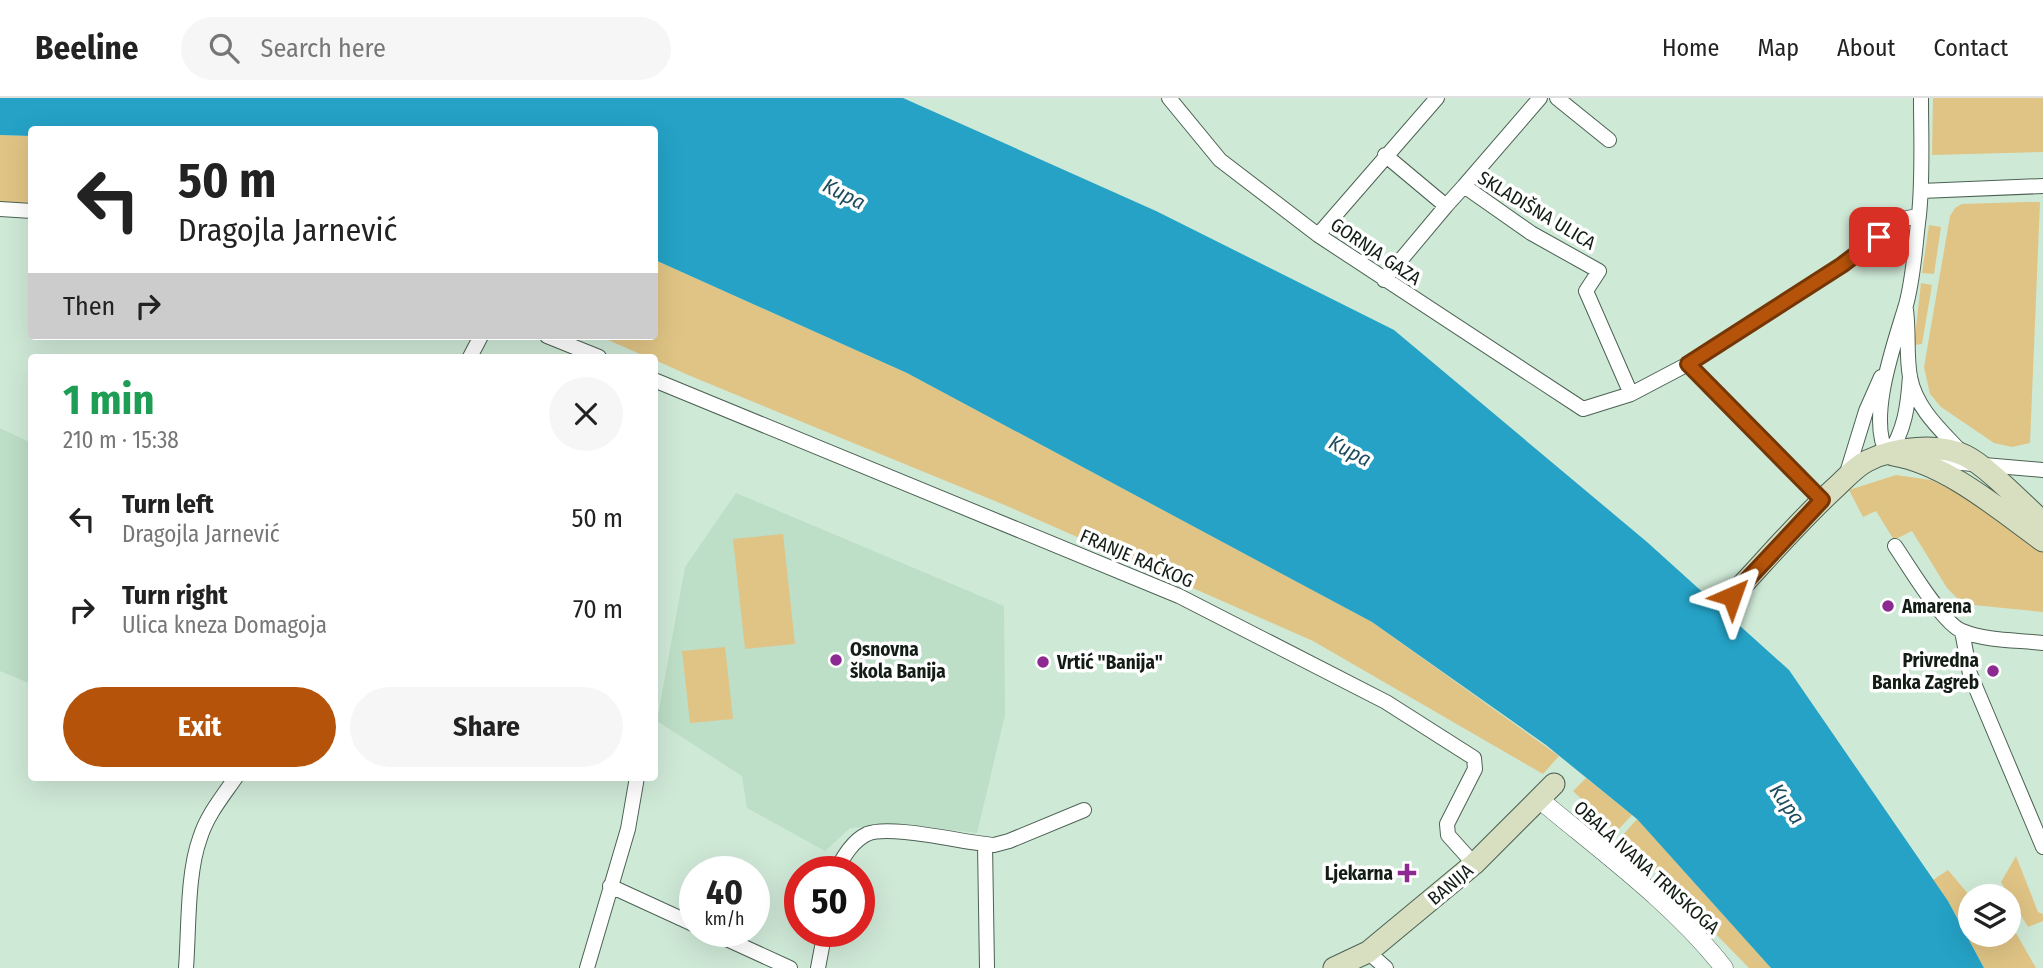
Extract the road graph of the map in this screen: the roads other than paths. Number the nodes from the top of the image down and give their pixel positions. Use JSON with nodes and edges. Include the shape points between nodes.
{"nodes":[{"id":1,"x":1170,"y":98,"type":"edge"},
{"id":2,"x":1437,"y":98,"type":"edge"},
{"id":3,"x":1540,"y":98,"type":"edge"},
{"id":4,"x":1557,"y":98,"type":"edge"},
{"id":5,"x":1921,"y":98,"type":"edge"},
{"id":6,"x":1609,"y":140,"type":"dead end"},
{"id":7,"x":1385,"y":155,"type":"junction"},
{"id":8,"x":1464,"y":186,"type":"junction"},
{"id":9,"x":2043,"y":186,"type":"edge"},
{"id":10,"x":1921,"y":191,"type":"junction"},
{"id":11,"x":1446,"y":206,"type":"junction"},
{"id":12,"x":0,"y":209,"type":"edge"},
{"id":13,"x":28,"y":211,"type":"edge"},
{"id":14,"x":1919,"y":216,"type":"junction"},
{"id":15,"x":1318,"y":235,"type":"junction"},
{"id":16,"x":1384,"y":280,"type":"junction"},
{"id":17,"x":1906,"y":304,"type":"junction"},
{"id":18,"x":557,"y":340,"type":"edge"},
{"id":19,"x":592,"y":354,"type":"edge"},
{"id":20,"x":1888,"y":363,"type":"junction"},
{"id":21,"x":1688,"y":364,"type":"junction"},
{"id":22,"x":1910,"y":376,"type":"junction"},
{"id":23,"x":658,"y":382,"type":"edge"},
{"id":24,"x":1631,"y":394,"type":"junction"},
{"id":25,"x":1888,"y":454,"type":"junction"},
{"id":26,"x":1910,"y":459,"type":"junction"},
{"id":27,"x":1971,"y":459,"type":"junction"},
{"id":28,"x":2043,"y":470,"type":"edge"},
{"id":29,"x":1846,"y":478,"type":"junction"},
{"id":30,"x":1822,"y":500,"type":"junction"},
{"id":31,"x":2043,"y":522,"type":"edge"},
{"id":32,"x":2043,"y":541,"type":"edge"},
{"id":33,"x":1895,"y":546,"type":"dead end"},
{"id":34,"x":1732,"y":596,"type":"dead end"},
{"id":35,"x":1962,"y":631,"type":"junction"},
{"id":36,"x":1987,"y":636,"type":"junction"},
{"id":37,"x":2043,"y":643,"type":"edge"},
{"id":38,"x":1966,"y":658,"type":"junction"},
{"id":39,"x":233,"y":781,"type":"edge"},
{"id":40,"x":636,"y":781,"type":"edge"},
{"id":41,"x":1546,"y":792,"type":"joint"},
{"id":42,"x":1084,"y":810,"type":"dead end"},
{"id":43,"x":985,"y":844,"type":"junction"},
{"id":44,"x":2043,"y":847,"type":"edge"},
{"id":45,"x":844,"y":856,"type":"edge"},
{"id":46,"x":1474,"y":864,"type":"junction"},
{"id":47,"x":610,"y":886,"type":"junction"},
{"id":48,"x":679,"y":918,"type":"edge"},
{"id":49,"x":744,"y":947,"type":"edge"},
{"id":50,"x":822,"y":947,"type":"edge"},
{"id":51,"x":1368,"y":952,"type":"junction"},
{"id":52,"x":186,"y":968,"type":"edge"},
{"id":53,"x":587,"y":968,"type":"edge"},
{"id":54,"x":790,"y":968,"type":"edge"},
{"id":55,"x":818,"y":968,"type":"edge"},
{"id":56,"x":987,"y":968,"type":"edge"},
{"id":57,"x":1334,"y":968,"type":"edge"},
{"id":58,"x":1386,"y":968,"type":"edge"},
{"id":59,"x":1724,"y":968,"type":"edge"}],
"edges":[{"from":1,"to":15,"type":"street","name":"GORNJA GAZA","via":[[1220,160]]},
{"from":2,"to":7,"type":"street"},
{"from":3,"to":8,"type":"street"},
{"from":4,"to":6,"type":"street"},
{"from":5,"to":10,"type":"street"},
{"from":7,"to":11,"type":"street"},
{"from":7,"to":15,"type":"street"},
{"from":8,"to":11,"type":"street","name":"SKLADIŠNA ULICA"},
{"from":8,"to":24,"type":"street","name":"SKLADIŠNA ULICA","via":[[1531,233],[1599,271],[1586,291]]},
{"from":9,"to":10,"type":"street"},
{"from":10,"to":14,"type":"street"},
{"from":11,"to":16,"type":"street","name":"SKLADIŠNA ULICA"},
{"from":12,"to":13,"type":"street"},
{"from":14,"to":17,"type":"street"},
{"from":14,"to":21,"type":"street","via":[[1892,225],[1842,265]]},
{"from":15,"to":16,"type":"street","name":"GORNJA GAZA"},
{"from":16,"to":24,"type":"street","name":"GORNJA GAZA","via":[[1583,409]]},
{"from":17,"to":20,"type":"street"},
{"from":17,"to":22,"type":"street"},
{"from":18,"to":19,"type":"street"},
{"from":20,"to":25,"type":"street","via":[[1880,428]]},
{"from":20,"to":29,"type":"street","via":[[1866,411]]},
{"from":21,"to":24,"type":"street"},
{"from":21,"to":30,"type":"street"},
{"from":22,"to":25,"type":"street","via":[[1905,420]]},
{"from":22,"to":27,"type":"street","via":[[1921,405]]},
{"from":23,"to":46,"type":"street","name":"FRANJE RAČKOG","via":[[1179,596],[1386,702],[1474,758],[1475,769],[1447,831]]},
{"from":25,"to":26,"type":"main road"},
{"from":25,"to":27,"type":"main road","via":[[1930,448]]},
{"from":25,"to":29,"type":"main road","via":[[1867,461]]},
{"from":26,"to":27,"type":"street"},
{"from":26,"to":32,"type":"main road","via":[[1982,496]]},
{"from":27,"to":28,"type":"street"},
{"from":27,"to":31,"type":"main road"},
{"from":29,"to":30,"type":"main road"},
{"from":30,"to":34,"type":"main road"},
{"from":33,"to":35,"type":"street","via":[[1945,618]]},
{"from":35,"to":36,"type":"street"},
{"from":35,"to":38,"type":"street"},
{"from":36,"to":37,"type":"street"},
{"from":36,"to":38,"type":"street"},
{"from":38,"to":44,"type":"street"},
{"from":39,"to":52,"type":"street","via":[[199,839]]},
{"from":40,"to":47,"type":"street","via":[[628,829]]},
{"from":41,"to":46,"type":"main road","name":"BANIJA"},
{"from":41,"to":59,"type":"street","name":"OBALA IVANA TRNSKOGA"},
{"from":42,"to":43,"type":"street","via":[[1009,841]]},
{"from":43,"to":45,"type":"street","via":[[890,831],[867,834]]},
{"from":43,"to":56,"type":"street"},
{"from":46,"to":51,"type":"main road","name":"BANIJA"},
{"from":47,"to":48,"type":"street"},
{"from":47,"to":53,"type":"street"},
{"from":49,"to":54,"type":"street"},
{"from":50,"to":55,"type":"street"},
{"from":51,"to":57,"type":"main road","name":"BANIJA"},
{"from":51,"to":58,"type":"street"}]}
